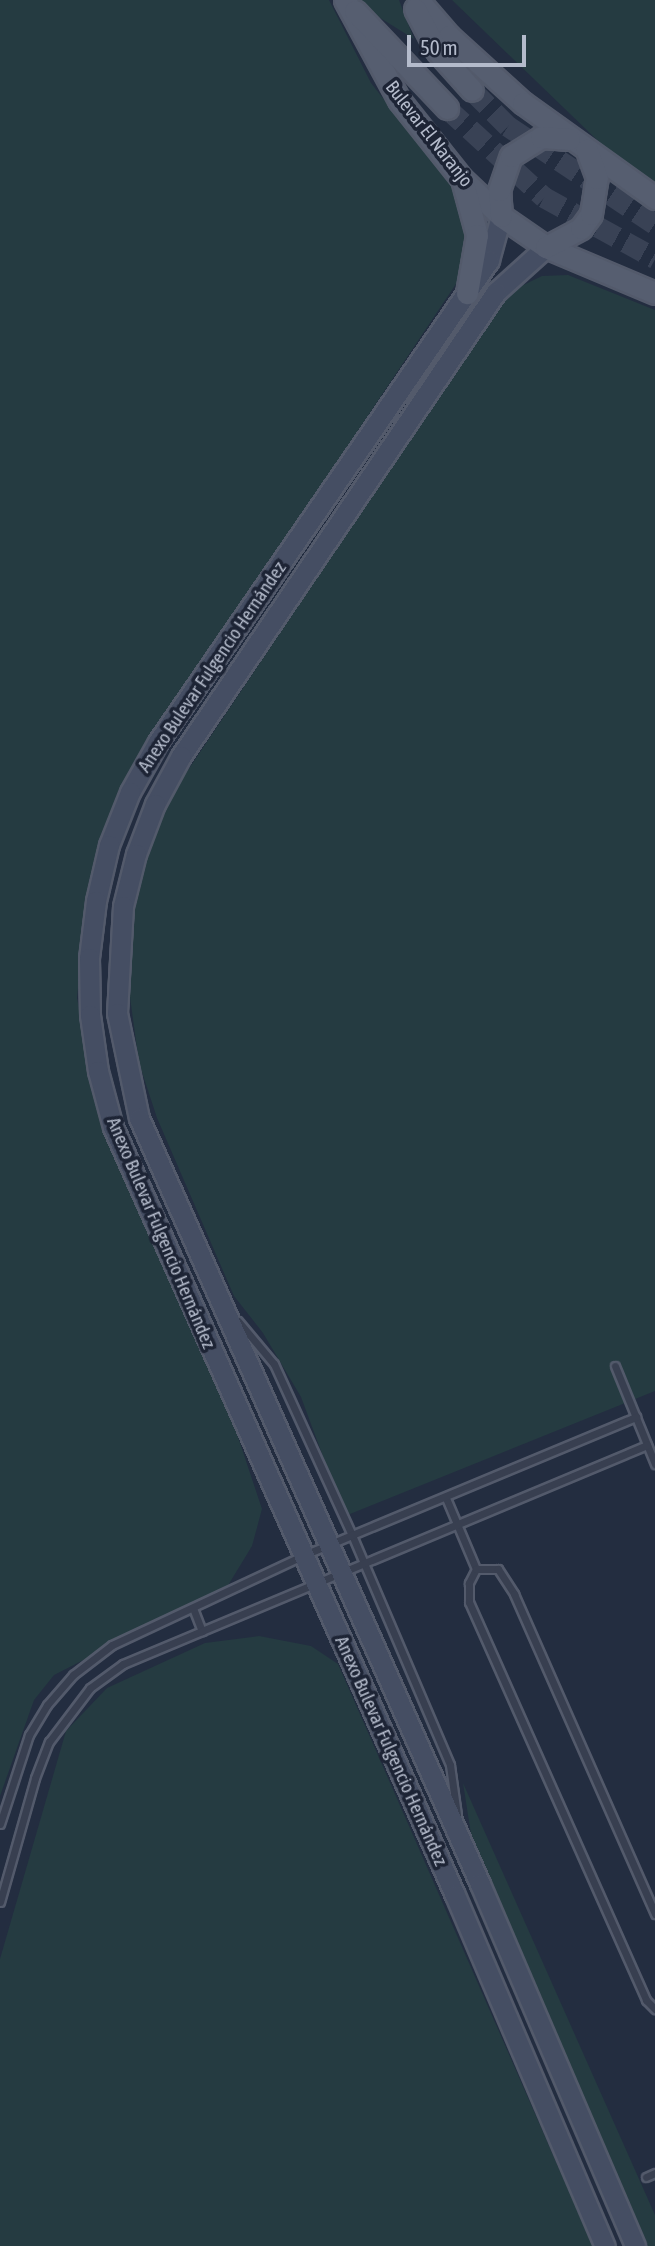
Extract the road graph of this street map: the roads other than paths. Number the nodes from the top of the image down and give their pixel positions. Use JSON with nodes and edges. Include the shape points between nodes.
{"nodes":[{"id":1,"x":411,"y":0,"type":"edge"},
{"id":2,"x":418,"y":0,"type":"edge"},
{"id":3,"x":345,"y":1,"type":"edge"},
{"id":4,"x":472,"y":90,"type":"tunnel mouth"},
{"id":5,"x":447,"y":108,"type":"tunnel mouth"},
{"id":6,"x":579,"y":145,"type":"junction"},
{"id":7,"x":461,"y":178,"type":"junction"},
{"id":8,"x":655,"y":198,"type":"edge"},
{"id":9,"x":501,"y":216,"type":"junction"},
{"id":10,"x":546,"y":247,"type":"junction"},
{"id":11,"x":467,"y":293,"type":"junction"},
{"id":12,"x":655,"y":293,"type":"edge"},
{"id":13,"x":217,"y":1296,"type":"junction"},
{"id":14,"x":615,"y":1366,"type":"dead end"},
{"id":15,"x":636,"y":1417,"type":"junction"},
{"id":16,"x":647,"y":1445,"type":"junction"},
{"id":17,"x":655,"y":1464,"type":"edge"},
{"id":18,"x":446,"y":1498,"type":"junction"},
{"id":19,"x":457,"y":1524,"type":"junction"},
{"id":20,"x":352,"y":1535,"type":"junction"},
{"id":21,"x":329,"y":1544,"type":"junction"},
{"id":22,"x":304,"y":1555,"type":"junction"},
{"id":23,"x":365,"y":1564,"type":"junction"},
{"id":24,"x":476,"y":1569,"type":"junction"},
{"id":25,"x":342,"y":1574,"type":"junction"},
{"id":26,"x":317,"y":1586,"type":"junction"},
{"id":27,"x":193,"y":1608,"type":"junction"},
{"id":28,"x":202,"y":1631,"type":"junction"},
{"id":29,"x":0,"y":1824,"type":"edge"},
{"id":30,"x":462,"y":1843,"type":"junction"},
{"id":31,"x":0,"y":1902,"type":"edge"},
{"id":32,"x":655,"y":1914,"type":"edge"},
{"id":33,"x":655,"y":2009,"type":"edge"},
{"id":34,"x":655,"y":2173,"type":"edge"},
{"id":35,"x":646,"y":2177,"type":"dead end"},
{"id":36,"x":605,"y":2246,"type":"edge"},
{"id":37,"x":635,"y":2246,"type":"edge"}],
"edges":[{"from":1,"to":4,"type":"main road","via":[[437,51]]},
{"from":2,"to":6,"type":"main road","via":[[449,36]]},
{"from":3,"to":5,"type":"main road","name":"Bulevar El Naranjo"},
{"from":3,"to":7,"type":"main road","name":"Bulevar El Naranjo","via":[[399,100]]},
{"from":6,"to":8,"type":"main road"},
{"from":6,"to":9,"type":"main road","via":[[541,137],[511,156],[499,190]]},
{"from":6,"to":10,"type":"main road","via":[[597,178],[592,214],[581,228]]},
{"from":7,"to":9,"type":"main road","name":"Bulevar El Naranjo"},
{"from":7,"to":11,"type":"main road","via":[[477,235]]},
{"from":9,"to":10,"type":"main road","name":"Bulevar El Naranjo"},
{"from":9,"to":11,"type":"main road","name":"Anexo Bulevar Fulgencio Hernández","via":[[489,260]]},
{"from":10,"to":12,"type":"main road","name":"Bulevar El Naranjo"},
{"from":10,"to":13,"type":"main road","name":"Anexo Bulevar Fulgencio Hernández","via":[[496,292],[212,712],[155,804],[136,854],[117,959],[117,1013],[125,1066],[139,1118]]},
{"from":11,"to":22,"type":"main road","name":"Anexo Bulevar Fulgencio Hernández","via":[[158,742],[109,845],[96,901],[89,958],[90,1015],[98,1071],[113,1126]]},
{"from":13,"to":20,"type":"lane","via":[[274,1364]]},
{"from":13,"to":21,"type":"main road","name":"Anexo Bulevar Fulgencio Hernández"},
{"from":14,"to":15,"type":"lane"},
{"from":15,"to":16,"type":"lane"},
{"from":15,"to":18,"type":"lane"},
{"from":16,"to":17,"type":"lane"},
{"from":16,"to":19,"type":"lane"},
{"from":18,"to":19,"type":"lane"},
{"from":18,"to":20,"type":"lane"},
{"from":19,"to":23,"type":"lane"},
{"from":19,"to":24,"type":"lane"},
{"from":20,"to":21,"type":"lane"},
{"from":20,"to":23,"type":"lane"},
{"from":21,"to":22,"type":"lane"},
{"from":21,"to":25,"type":"main road","name":"Anexo Bulevar Fulgencio Hernández"},
{"from":22,"to":26,"type":"main road","name":"Anexo Bulevar Fulgencio Hernández"},
{"from":22,"to":27,"type":"lane"},
{"from":23,"to":25,"type":"lane"},
{"from":23,"to":30,"type":"lane","via":[[450,1765]]},
{"from":24,"to":32,"type":"lane","via":[[498,1569],[514,1594]]},
{"from":24,"to":33,"type":"lane","via":[[469,1583],[469,1602],[646,2000]]},
{"from":25,"to":26,"type":"lane"},
{"from":25,"to":30,"type":"main road","name":"Anexo Bulevar Fulgencio Hernández"},
{"from":26,"to":28,"type":"lane"},
{"from":26,"to":36,"type":"main road","name":"Anexo Bulevar Fulgencio Hernández"},
{"from":27,"to":28,"type":"lane"},
{"from":27,"to":29,"type":"lane","via":[[112,1645],[73,1675],[29,1735]]},
{"from":28,"to":31,"type":"lane","via":[[123,1664],[90,1688],[68,1714],[35,1778]]},
{"from":30,"to":37,"type":"main road","name":"Anexo Bulevar Fulgencio Hernández"},
{"from":34,"to":35,"type":"lane"}]}
